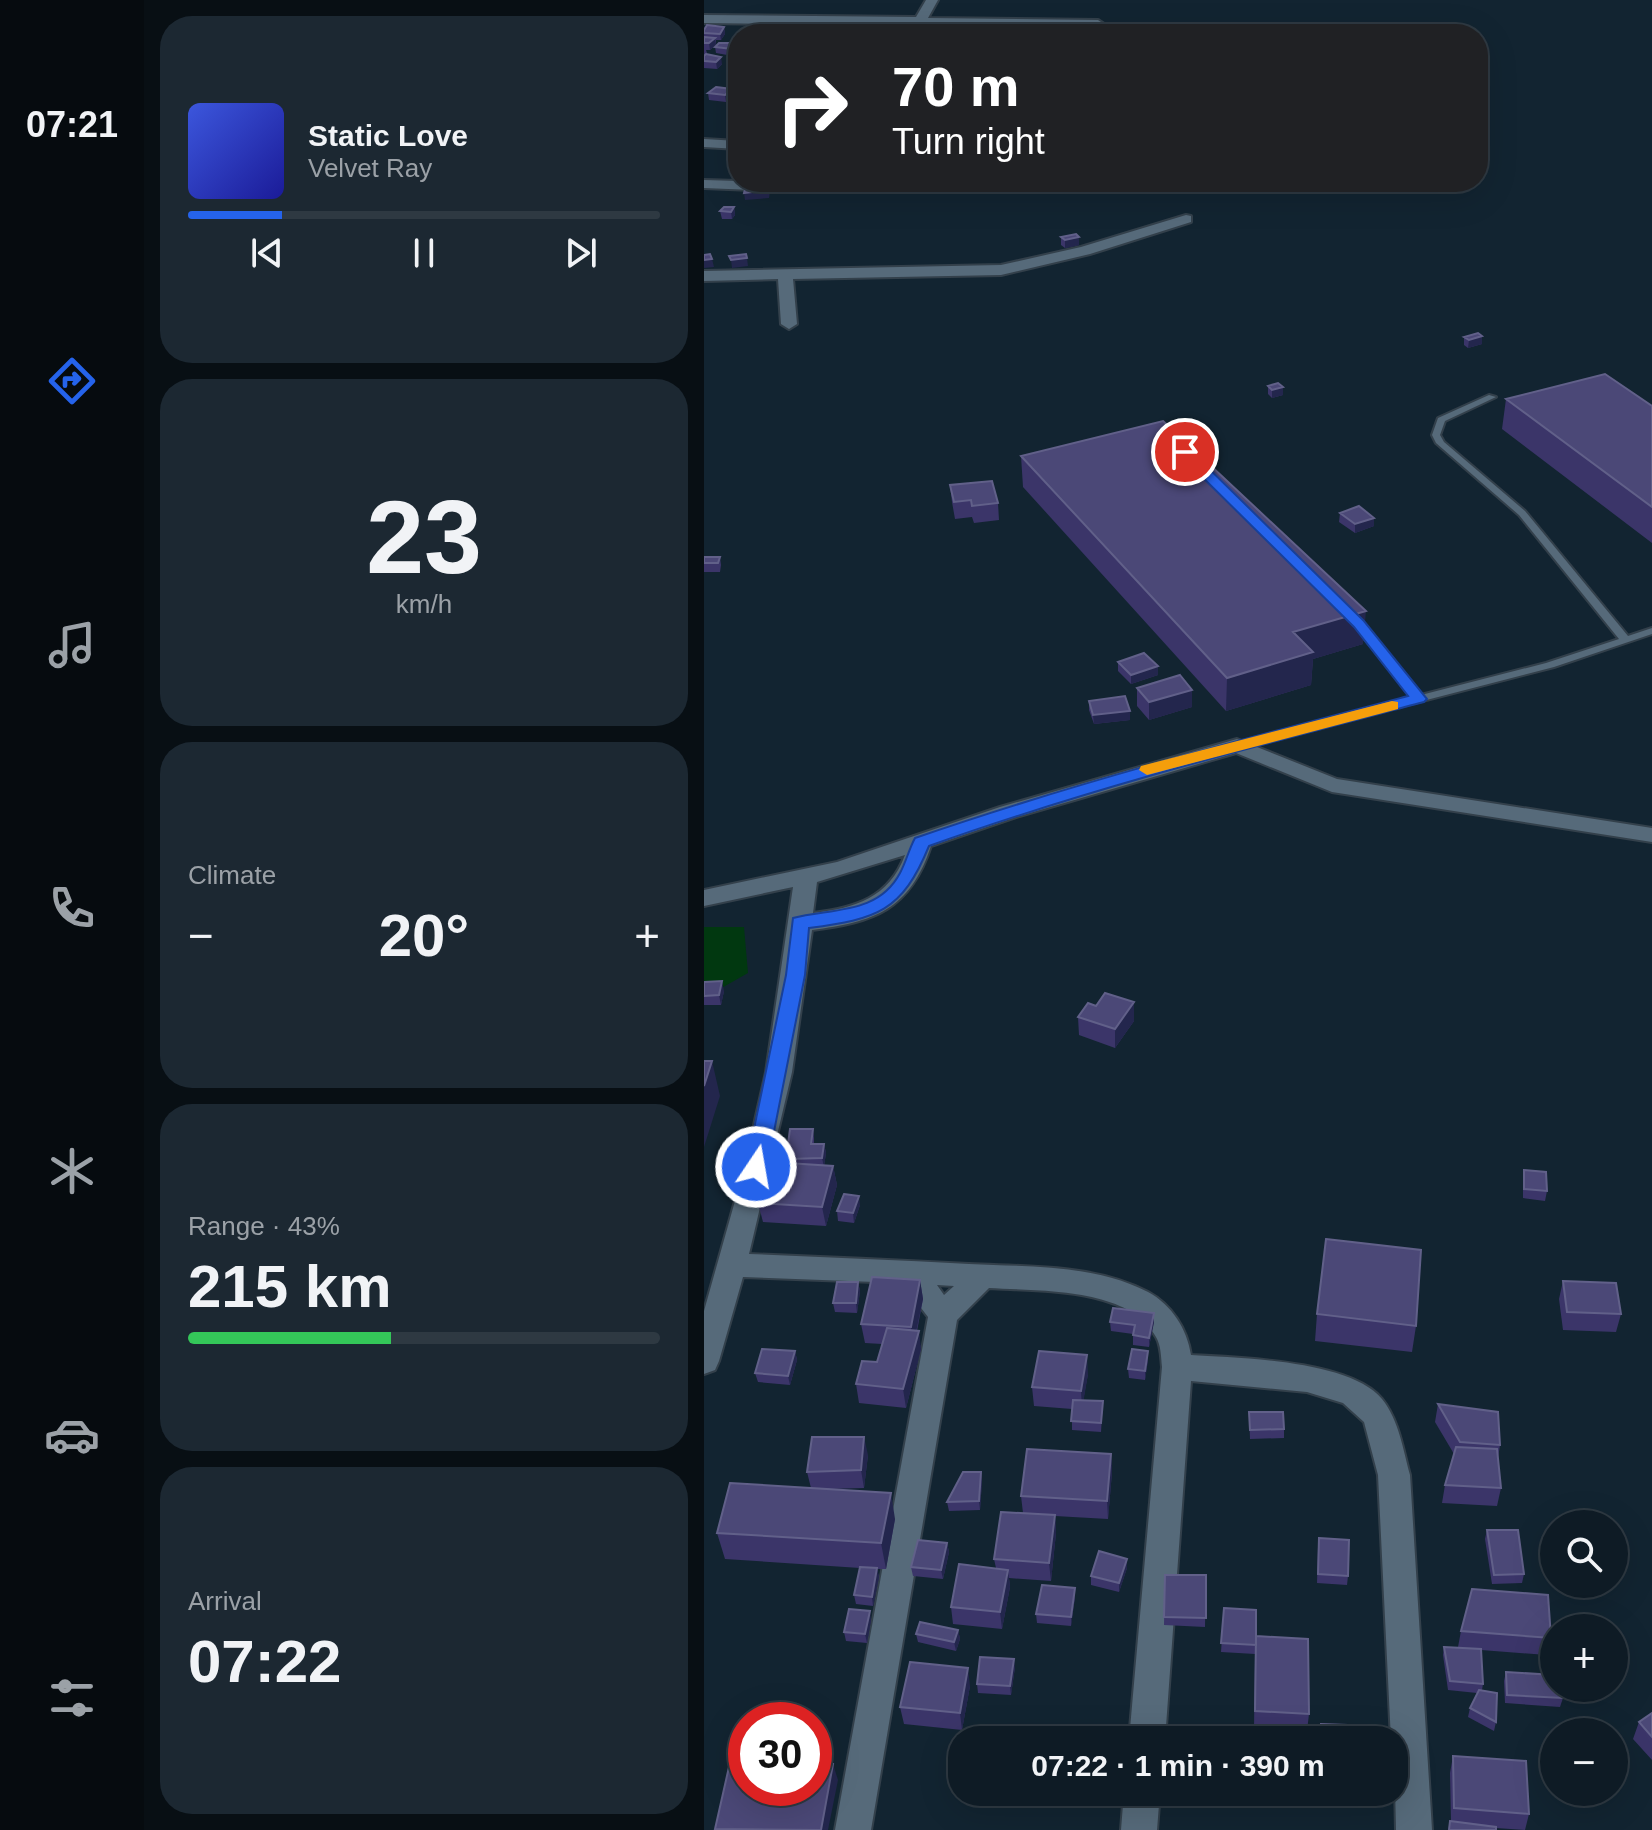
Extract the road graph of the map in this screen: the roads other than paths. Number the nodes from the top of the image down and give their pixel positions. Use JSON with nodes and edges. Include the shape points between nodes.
{"nodes":[{"id":1,"x":932,"y":0,"type":"edge"},
{"id":2,"x":704,"y":20,"type":"edge"},
{"id":3,"x":920,"y":21,"type":"junction"},
{"id":4,"x":1098,"y":24,"type":"dead end"},
{"id":5,"x":704,"y":143,"type":"edge"},
{"id":6,"x":728,"y":144,"type":"edge"},
{"id":7,"x":704,"y":184,"type":"edge"},
{"id":8,"x":728,"y":185,"type":"edge"},
{"id":9,"x":1186,"y":219,"type":"dead end"},
{"id":10,"x":785,"y":273,"type":"junction"},
{"id":11,"x":704,"y":276,"type":"edge"},
{"id":12,"x":789,"y":324,"type":"dead end"},
{"id":13,"x":1492,"y":397,"type":"dead end"},
{"id":14,"x":1348,"y":613,"type":"edge"},
{"id":15,"x":1652,"y":631,"type":"edge"},
{"id":16,"x":1626,"y":640,"type":"junction"},
{"id":17,"x":1419,"y":699,"type":"junction"},
{"id":18,"x":1237,"y":746,"type":"junction"},
{"id":19,"x":1652,"y":835,"type":"edge"},
{"id":20,"x":921,"y":842,"type":"junction"},
{"id":21,"x":806,"y":877,"type":"junction"},
{"id":22,"x":704,"y":898,"type":"edge"},
{"id":23,"x":800,"y":923,"type":"junction"},
{"id":24,"x":733,"y":1265,"type":"junction"},
{"id":25,"x":910,"y":1272,"type":"junction"},
{"id":26,"x":983,"y":1276,"type":"junction"},
{"id":27,"x":943,"y":1315,"type":"junction"},
{"id":28,"x":704,"y":1361,"type":"edge"},
{"id":29,"x":1177,"y":1367,"type":"junction"},
{"id":30,"x":1148,"y":1726,"type":"edge"},
{"id":31,"x":1141,"y":1806,"type":"edge"},
{"id":32,"x":853,"y":1830,"type":"edge"},
{"id":33,"x":1139,"y":1830,"type":"edge"},
{"id":34,"x":1414,"y":1830,"type":"edge"}],
"edges":[{"from":1,"to":3,"type":"street"},
{"from":2,"to":3,"type":"street"},
{"from":3,"to":4,"type":"street"},
{"from":5,"to":6,"type":"street"},
{"from":7,"to":8,"type":"street"},
{"from":9,"to":10,"type":"street","via":[[1085,251],[1001,270]]},
{"from":10,"to":11,"type":"street"},
{"from":10,"to":12,"type":"street"},
{"from":13,"to":16,"type":"lane","via":[[1441,420],[1436,435],[1440,443],[1522,513]]},
{"from":14,"to":17,"type":"lane"},
{"from":15,"to":16,"type":"lane"},
{"from":16,"to":17,"type":"lane"},
{"from":17,"to":18,"type":"lane"},
{"from":18,"to":19,"type":"street","via":[[1332,785]]},
{"from":18,"to":20,"type":"street"},
{"from":20,"to":21,"type":"street"},
{"from":20,"to":23,"type":"street","via":[[907,878],[884,901],[846,917]]},
{"from":21,"to":22,"type":"street"},
{"from":21,"to":23,"type":"street"},
{"from":23,"to":24,"type":"street","via":[[780,1060]]},
{"from":24,"to":25,"type":"street"},
{"from":24,"to":28,"type":"street"},
{"from":25,"to":26,"type":"street"},
{"from":25,"to":27,"type":"street"},
{"from":26,"to":27,"type":"street"},
{"from":26,"to":29,"type":"street","via":[[1104,1288],[1137,1298],[1157,1313],[1172,1336]]},
{"from":27,"to":32,"type":"street"},
{"from":29,"to":30,"type":"street"},
{"from":29,"to":34,"type":"street","via":[[1316,1380],[1343,1388],[1369,1405],[1381,1427],[1394,1475]]},
{"from":31,"to":33,"type":"street"}]}
